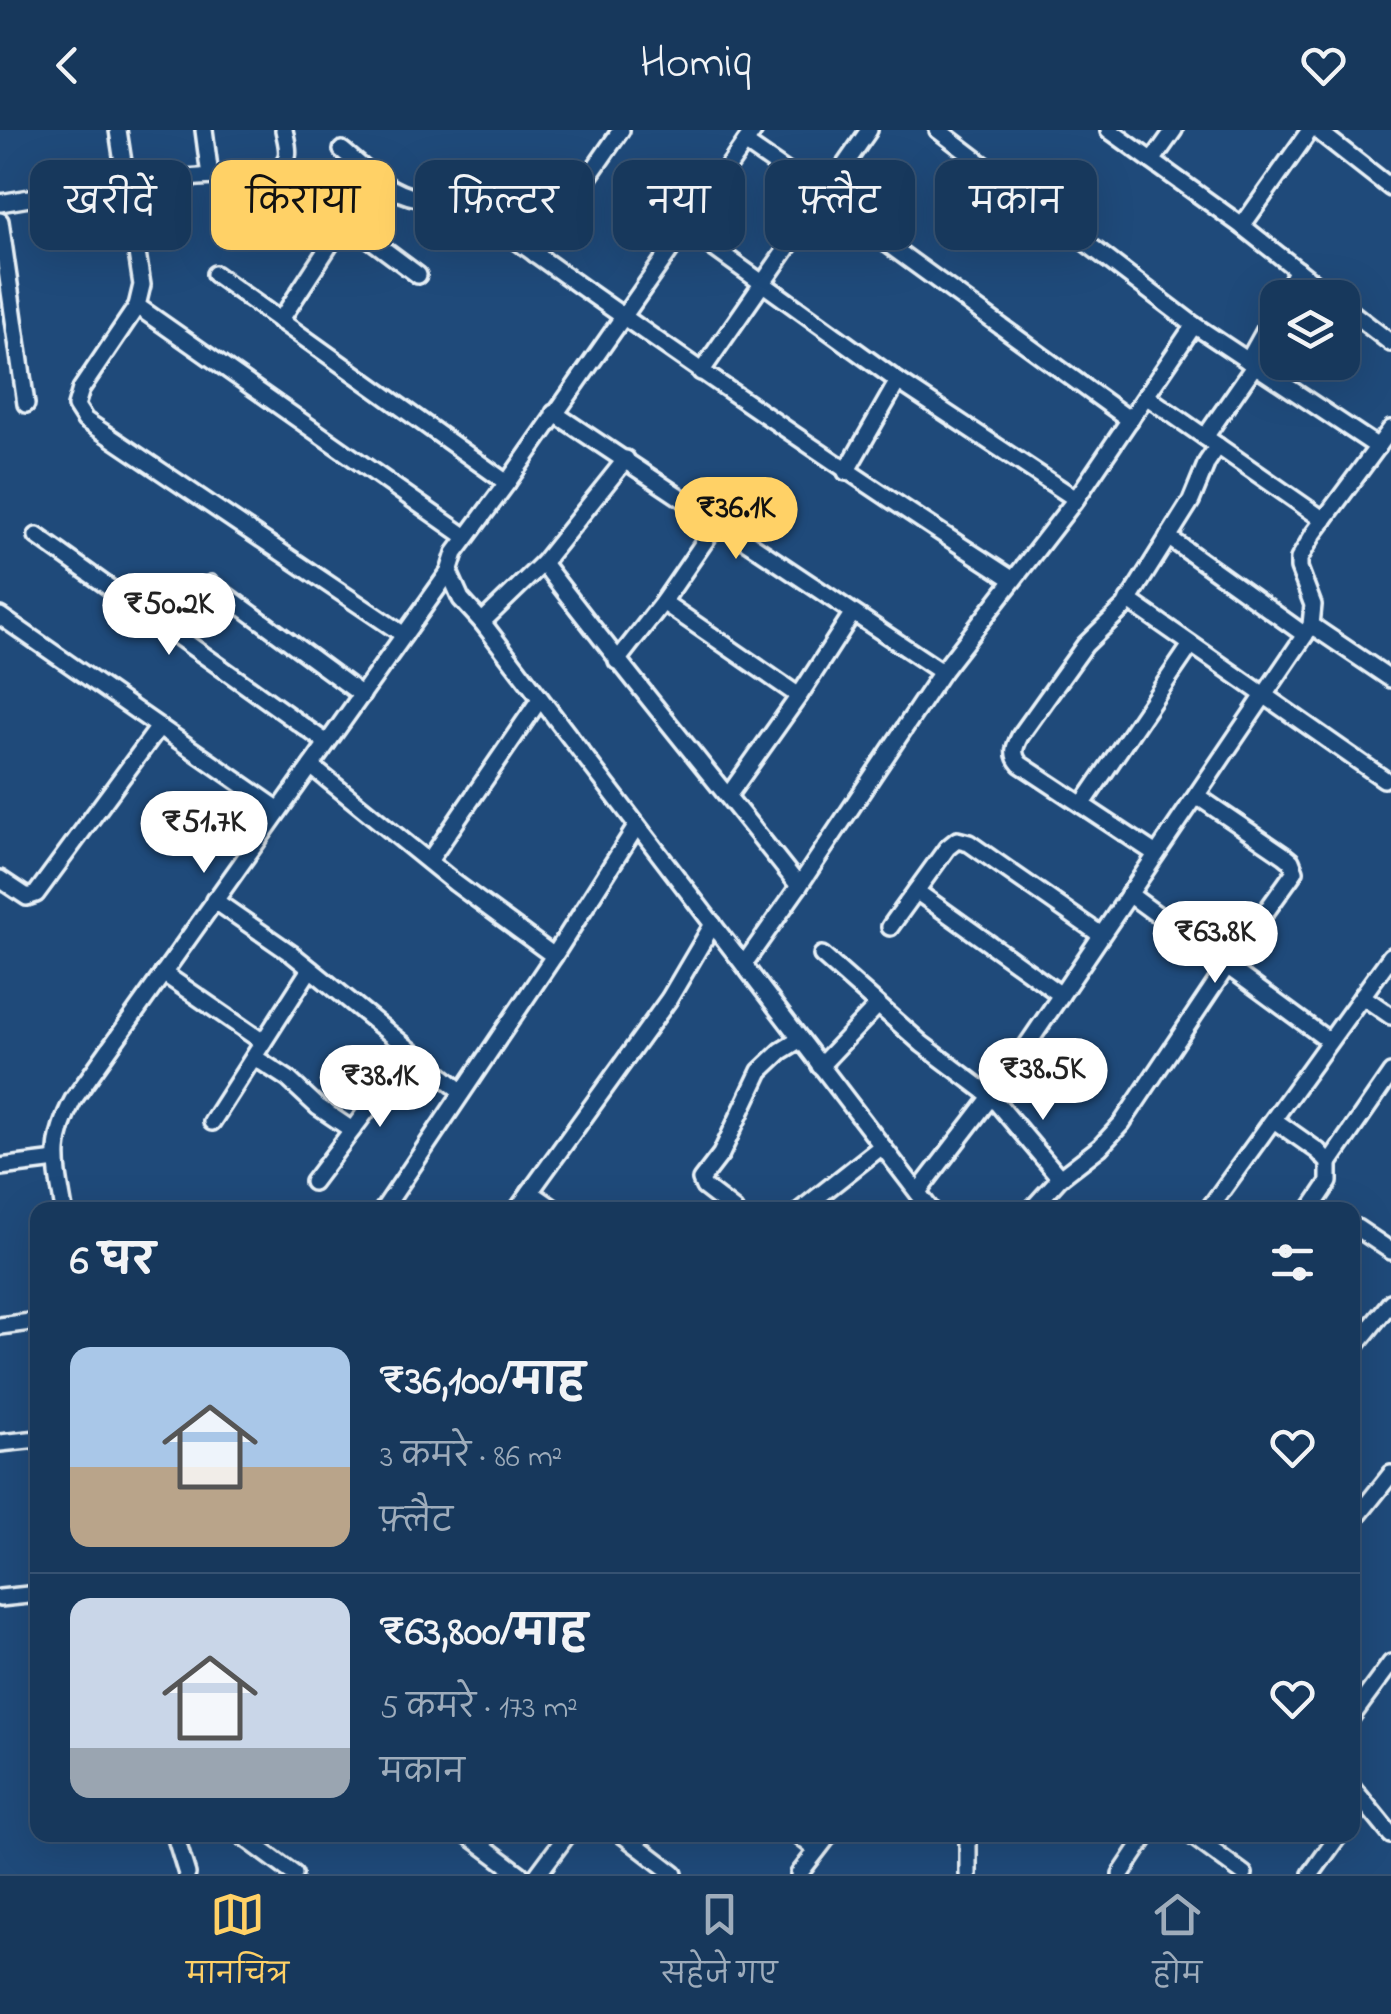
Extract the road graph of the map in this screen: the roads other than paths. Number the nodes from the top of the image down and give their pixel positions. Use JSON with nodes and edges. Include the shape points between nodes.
{"nodes":[{"id":1,"x":118,"y":130,"type":"edge"},
{"id":2,"x":204,"y":130,"type":"edge"},
{"id":3,"x":284,"y":130,"type":"edge"},
{"id":4,"x":622,"y":130,"type":"edge"},
{"id":5,"x":869,"y":130,"type":"edge"},
{"id":6,"x":938,"y":130,"type":"edge"},
{"id":7,"x":1109,"y":130,"type":"edge"},
{"id":8,"x":1174,"y":130,"type":"edge"},
{"id":9,"x":1310,"y":130,"type":"edge"},
{"id":10,"x":1318,"y":130,"type":"edge"},
{"id":11,"x":750,"y":136,"type":"edge"},
{"id":12,"x":342,"y":150,"type":"dead end"},
{"id":13,"x":122,"y":160,"type":"edge"},
{"id":14,"x":733,"y":160,"type":"edge"},
{"id":15,"x":779,"y":160,"type":"edge"},
{"id":16,"x":848,"y":160,"type":"edge"},
{"id":17,"x":1152,"y":161,"type":"junction"},
{"id":18,"x":210,"y":176,"type":"junction"},
{"id":19,"x":191,"y":177,"type":"edge"},
{"id":20,"x":1391,"y":188,"type":"edge"},
{"id":21,"x":30,"y":197,"type":"edge"},
{"id":22,"x":0,"y":202,"type":"edge"},
{"id":23,"x":0,"y":221,"type":"edge"},
{"id":24,"x":1242,"y":226,"type":"junction"},
{"id":25,"x":136,"y":250,"type":"edge"},
{"id":26,"x":670,"y":250,"type":"edge"},
{"id":27,"x":716,"y":250,"type":"edge"},
{"id":28,"x":785,"y":250,"type":"edge"},
{"id":29,"x":896,"y":250,"type":"edge"},
{"id":30,"x":535,"y":254,"type":"junction"},
{"id":31,"x":1298,"y":270,"type":"junction"},
{"id":32,"x":215,"y":274,"type":"dead end"},
{"id":33,"x":418,"y":275,"type":"dead end"},
{"id":34,"x":1292,"y":280,"type":"edge"},
{"id":35,"x":1311,"y":280,"type":"edge"},
{"id":36,"x":762,"y":283,"type":"junction"},
{"id":37,"x":137,"y":306,"type":"junction"},
{"id":38,"x":624,"y":316,"type":"junction"},
{"id":39,"x":1360,"y":319,"type":"edge"},
{"id":40,"x":280,"y":321,"type":"junction"},
{"id":41,"x":1194,"y":325,"type":"junction"},
{"id":42,"x":1391,"y":343,"type":"edge"},
{"id":43,"x":1260,"y":344,"type":"edge"},
{"id":44,"x":1251,"y":363,"type":"junction"},
{"id":45,"x":700,"y":372,"type":"junction"},
{"id":46,"x":898,"y":381,"type":"junction"},
{"id":47,"x":1146,"y":396,"type":"junction"},
{"id":48,"x":26,"y":404,"type":"dead end"},
{"id":49,"x":554,"y":413,"type":"junction"},
{"id":50,"x":1130,"y":420,"type":"junction"},
{"id":51,"x":1391,"y":429,"type":"edge"},
{"id":52,"x":1212,"y":442,"type":"junction"},
{"id":53,"x":1378,"y":448,"type":"junction"},
{"id":54,"x":626,"y":459,"type":"junction"},
{"id":55,"x":846,"y":472,"type":"junction"},
{"id":56,"x":507,"y":482,"type":"junction"},
{"id":57,"x":1076,"y":500,"type":"junction"},
{"id":58,"x":1324,"y":520,"type":"junction"},
{"id":59,"x":718,"y":522,"type":"junction"},
{"id":60,"x":38,"y":536,"type":"dead end"},
{"id":61,"x":466,"y":537,"type":"junction"},
{"id":62,"x":1168,"y":537,"type":"junction"},
{"id":63,"x":543,"y":563,"type":"junction"},
{"id":64,"x":449,"y":572,"type":"junction"},
{"id":65,"x":1012,"y":580,"type":"junction"},
{"id":66,"x":210,"y":584,"type":"dead end"},
{"id":67,"x":1128,"y":600,"type":"junction"},
{"id":68,"x":663,"y":602,"type":"junction"},
{"id":69,"x":852,"y":614,"type":"junction"},
{"id":70,"x":0,"y":616,"type":"edge"},
{"id":71,"x":482,"y":622,"type":"junction"},
{"id":72,"x":1308,"y":630,"type":"junction"},
{"id":73,"x":404,"y":634,"type":"junction"},
{"id":74,"x":1191,"y":645,"type":"junction"},
{"id":75,"x":617,"y":662,"type":"junction"},
{"id":76,"x":942,"y":672,"type":"junction"},
{"id":77,"x":1391,"y":679,"type":"edge"},
{"id":78,"x":362,"y":695,"type":"junction"},
{"id":79,"x":798,"y":696,"type":"junction"},
{"id":80,"x":1265,"y":698,"type":"junction"},
{"id":81,"x":540,"y":700,"type":"junction"},
{"id":82,"x":159,"y":727,"type":"junction"},
{"id":83,"x":328,"y":743,"type":"junction"},
{"id":84,"x":311,"y":766,"type":"junction"},
{"id":85,"x":1384,"y":779,"type":"dead end"},
{"id":86,"x":728,"y":796,"type":"junction"},
{"id":87,"x":1197,"y":796,"type":"junction"},
{"id":88,"x":1082,"y":805,"type":"junction"},
{"id":89,"x":279,"y":810,"type":"junction"},
{"id":90,"x":636,"y":826,"type":"junction"},
{"id":91,"x":1156,"y":854,"type":"junction"},
{"id":92,"x":428,"y":861,"type":"junction"},
{"id":93,"x":0,"y":879,"type":"edge"},
{"id":94,"x":799,"y":886,"type":"junction"},
{"id":95,"x":916,"y":891,"type":"junction"},
{"id":96,"x":1129,"y":894,"type":"junction"},
{"id":97,"x":214,"y":900,"type":"junction"},
{"id":98,"x":713,"y":924,"type":"junction"},
{"id":99,"x":890,"y":927,"type":"dead end"},
{"id":100,"x":1101,"y":935,"type":"junction"},
{"id":101,"x":822,"y":955,"type":"dead end"},
{"id":102,"x":554,"y":956,"type":"junction"},
{"id":103,"x":1391,"y":956,"type":"edge"},
{"id":104,"x":744,"y":964,"type":"junction"},
{"id":105,"x":1227,"y":966,"type":"junction"},
{"id":106,"x":310,"y":969,"type":"junction"},
{"id":107,"x":163,"y":973,"type":"junction"},
{"id":108,"x":1061,"y":995,"type":"junction"},
{"id":109,"x":1362,"y":996,"type":"junction"},
{"id":110,"x":878,"y":1005,"type":"junction"},
{"id":111,"x":1391,"y":1016,"type":"edge"},
{"id":112,"x":799,"y":1040,"type":"junction"},
{"id":113,"x":1329,"y":1040,"type":"junction"},
{"id":114,"x":259,"y":1049,"type":"junction"},
{"id":115,"x":411,"y":1052,"type":"junction"},
{"id":116,"x":820,"y":1066,"type":"junction"},
{"id":117,"x":1391,"y":1073,"type":"edge"},
{"id":118,"x":462,"y":1092,"type":"junction"},
{"id":119,"x":992,"y":1096,"type":"junction"},
{"id":120,"x":1274,"y":1120,"type":"junction"},
{"id":121,"x":212,"y":1122,"type":"dead end"},
{"id":122,"x":352,"y":1130,"type":"junction"},
{"id":123,"x":882,"y":1146,"type":"junction"},
{"id":124,"x":56,"y":1160,"type":"junction"},
{"id":125,"x":1329,"y":1163,"type":"junction"},
{"id":126,"x":0,"y":1167,"type":"edge"},
{"id":127,"x":1060,"y":1178,"type":"junction"},
{"id":128,"x":312,"y":1182,"type":"dead end"},
{"id":129,"x":530,"y":1192,"type":"junction"},
{"id":130,"x":918,"y":1192,"type":"junction"},
{"id":131,"x":63,"y":1202,"type":"edge"},
{"id":132,"x":388,"y":1202,"type":"edge"},
{"id":133,"x":523,"y":1202,"type":"edge"},
{"id":134,"x":544,"y":1202,"type":"edge"},
{"id":135,"x":724,"y":1202,"type":"edge"},
{"id":136,"x":811,"y":1202,"type":"edge"},
{"id":137,"x":925,"y":1202,"type":"edge"},
{"id":138,"x":1038,"y":1202,"type":"edge"},
{"id":139,"x":1214,"y":1202,"type":"edge"},
{"id":140,"x":1315,"y":1202,"type":"edge"},
{"id":141,"x":1360,"y":1230,"type":"edge"},
{"id":142,"x":1391,"y":1251,"type":"edge"},
{"id":143,"x":1391,"y":1302,"type":"edge"},
{"id":144,"x":30,"y":1321,"type":"edge"},
{"id":145,"x":0,"y":1326,"type":"edge"},
{"id":146,"x":1360,"y":1340,"type":"edge"},
{"id":147,"x":30,"y":1440,"type":"edge"},
{"id":148,"x":0,"y":1443,"type":"edge"},
{"id":149,"x":1391,"y":1474,"type":"edge"},
{"id":150,"x":1360,"y":1512,"type":"edge"},
{"id":151,"x":30,"y":1595,"type":"edge"},
{"id":152,"x":0,"y":1598,"type":"edge"},
{"id":153,"x":1391,"y":1663,"type":"edge"},
{"id":154,"x":1360,"y":1705,"type":"edge"},
{"id":155,"x":1360,"y":1797,"type":"edge"},
{"id":156,"x":1363,"y":1801,"type":"junction"},
{"id":157,"x":1360,"y":1805,"type":"edge"},
{"id":158,"x":1389,"y":1827,"type":"edge"},
{"id":159,"x":177,"y":1842,"type":"edge"},
{"id":160,"x":251,"y":1842,"type":"edge"},
{"id":161,"x":477,"y":1842,"type":"edge"},
{"id":162,"x":562,"y":1842,"type":"edge"},
{"id":163,"x":632,"y":1842,"type":"edge"},
{"id":164,"x":807,"y":1842,"type":"edge"},
{"id":165,"x":823,"y":1842,"type":"edge"},
{"id":166,"x":968,"y":1842,"type":"edge"},
{"id":167,"x":1143,"y":1842,"type":"edge"},
{"id":168,"x":1200,"y":1842,"type":"edge"},
{"id":169,"x":1333,"y":1842,"type":"edge"},
{"id":170,"x":817,"y":1850,"type":"junction"},
{"id":171,"x":186,"y":1874,"type":"edge"},
{"id":172,"x":294,"y":1874,"type":"edge"},
{"id":173,"x":520,"y":1874,"type":"edge"},
{"id":174,"x":538,"y":1874,"type":"edge"},
{"id":175,"x":674,"y":1874,"type":"edge"},
{"id":176,"x":799,"y":1874,"type":"edge"},
{"id":177,"x":968,"y":1874,"type":"edge"},
{"id":178,"x":1122,"y":1874,"type":"edge"},
{"id":179,"x":1244,"y":1874,"type":"edge"},
{"id":180,"x":1311,"y":1874,"type":"edge"}],
"edges":[{"from":1,"to":13,"type":"street"},
{"from":2,"to":18,"type":"street"},
{"from":3,"to":18,"type":"street","via":[[288,153],[274,172]]},
{"from":4,"to":30,"type":"street"},
{"from":5,"to":16,"type":"street"},
{"from":6,"to":41,"type":"street"},
{"from":7,"to":17,"type":"street"},
{"from":8,"to":17,"type":"street"},
{"from":9,"to":24,"type":"street"},
{"from":10,"to":20,"type":"street"},
{"from":11,"to":14,"type":"street"},
{"from":11,"to":15,"type":"street"},
{"from":12,"to":30,"type":"street","via":[[405,195],[466,204]]},
{"from":17,"to":24,"type":"street"},
{"from":18,"to":19,"type":"street"},
{"from":21,"to":22,"type":"street"},
{"from":23,"to":48,"type":"street"},
{"from":24,"to":31,"type":"street"},
{"from":25,"to":37,"type":"street","via":[[142,285]]},
{"from":26,"to":38,"type":"street"},
{"from":27,"to":36,"type":"street"},
{"from":28,"to":36,"type":"street"},
{"from":29,"to":50,"type":"street"},
{"from":30,"to":38,"type":"street"},
{"from":31,"to":34,"type":"street"},
{"from":31,"to":35,"type":"street"},
{"from":32,"to":40,"type":"street"},
{"from":33,"to":40,"type":"street","via":[[348,226]]},
{"from":36,"to":45,"type":"street"},
{"from":36,"to":46,"type":"street"},
{"from":37,"to":61,"type":"street"},
{"from":37,"to":73,"type":"street","via":[[81,388],[76,406],[85,420]]},
{"from":38,"to":45,"type":"street"},
{"from":38,"to":49,"type":"street"},
{"from":39,"to":42,"type":"street"},
{"from":40,"to":56,"type":"street"},
{"from":41,"to":44,"type":"street"},
{"from":41,"to":47,"type":"street"},
{"from":43,"to":44,"type":"street"},
{"from":44,"to":52,"type":"street"},
{"from":44,"to":53,"type":"street"},
{"from":45,"to":55,"type":"street"},
{"from":46,"to":55,"type":"street"},
{"from":46,"to":57,"type":"street"},
{"from":47,"to":50,"type":"street"},
{"from":47,"to":52,"type":"street"},
{"from":49,"to":54,"type":"street"},
{"from":49,"to":56,"type":"street"},
{"from":50,"to":57,"type":"street"},
{"from":51,"to":53,"type":"street"},
{"from":52,"to":58,"type":"street"},
{"from":52,"to":62,"type":"street","via":[[1191,501]]},
{"from":53,"to":58,"type":"street"},
{"from":54,"to":59,"type":"street"},
{"from":54,"to":63,"type":"street"},
{"from":55,"to":65,"type":"street"},
{"from":56,"to":61,"type":"street"},
{"from":57,"to":65,"type":"street"},
{"from":58,"to":72,"type":"street","via":[[1299,559],[1313,605]]},
{"from":59,"to":68,"type":"street"},
{"from":59,"to":69,"type":"street"},
{"from":60,"to":83,"type":"street"},
{"from":61,"to":64,"type":"street"},
{"from":62,"to":67,"type":"street"},
{"from":62,"to":72,"type":"street"},
{"from":63,"to":71,"type":"street"},
{"from":63,"to":75,"type":"street"},
{"from":64,"to":71,"type":"street"},
{"from":64,"to":73,"type":"street"},
{"from":65,"to":76,"type":"street"},
{"from":66,"to":78,"type":"street"},
{"from":67,"to":74,"type":"street"},
{"from":67,"to":88,"type":"street","via":[[1085,645],[1015,747],[1020,764]]},
{"from":68,"to":75,"type":"street"},
{"from":68,"to":79,"type":"street"},
{"from":69,"to":76,"type":"street"},
{"from":69,"to":79,"type":"street"},
{"from":70,"to":82,"type":"street"},
{"from":71,"to":81,"type":"street"},
{"from":72,"to":77,"type":"street"},
{"from":72,"to":80,"type":"street"},
{"from":73,"to":78,"type":"street"},
{"from":74,"to":80,"type":"street"},
{"from":74,"to":88,"type":"street"},
{"from":75,"to":86,"type":"street"},
{"from":76,"to":94,"type":"street"},
{"from":78,"to":83,"type":"street"},
{"from":79,"to":86,"type":"street"},
{"from":80,"to":85,"type":"street"},
{"from":80,"to":87,"type":"street"},
{"from":81,"to":90,"type":"street"},
{"from":81,"to":92,"type":"street"},
{"from":82,"to":89,"type":"street"},
{"from":82,"to":93,"type":"street","via":[[36,894],[26,897]]},
{"from":83,"to":84,"type":"street"},
{"from":84,"to":89,"type":"street"},
{"from":84,"to":92,"type":"street"},
{"from":86,"to":94,"type":"street"},
{"from":87,"to":91,"type":"street"},
{"from":87,"to":105,"type":"street","via":[[1294,866]]},
{"from":88,"to":91,"type":"street"},
{"from":89,"to":97,"type":"street"},
{"from":90,"to":98,"type":"street"},
{"from":90,"to":102,"type":"street"},
{"from":91,"to":96,"type":"street"},
{"from":92,"to":102,"type":"street"},
{"from":94,"to":104,"type":"street"},
{"from":95,"to":99,"type":"street"},
{"from":95,"to":100,"type":"street","via":[[952,842],[963,841]]},
{"from":95,"to":108,"type":"street"},
{"from":96,"to":100,"type":"street"},
{"from":96,"to":105,"type":"street"},
{"from":97,"to":106,"type":"street"},
{"from":97,"to":107,"type":"street"},
{"from":98,"to":104,"type":"street"},
{"from":98,"to":129,"type":"street","via":[[669,999]]},
{"from":100,"to":108,"type":"street"},
{"from":101,"to":110,"type":"street"},
{"from":102,"to":118,"type":"street"},
{"from":103,"to":109,"type":"street"},
{"from":104,"to":112,"type":"street"},
{"from":105,"to":113,"type":"street"},
{"from":105,"to":127,"type":"street","via":[[1122,1123]]},
{"from":106,"to":114,"type":"street"},
{"from":106,"to":115,"type":"street"},
{"from":107,"to":114,"type":"street"},
{"from":107,"to":124,"type":"street","via":[[73,1100],[60,1127]]},
{"from":108,"to":119,"type":"street"},
{"from":109,"to":111,"type":"street"},
{"from":109,"to":113,"type":"street"},
{"from":110,"to":116,"type":"street"},
{"from":110,"to":119,"type":"street"},
{"from":112,"to":116,"type":"street"},
{"from":112,"to":135,"type":"street","via":[[760,1071],[702,1180]]},
{"from":113,"to":120,"type":"street"},
{"from":114,"to":121,"type":"street"},
{"from":114,"to":122,"type":"street"},
{"from":115,"to":118,"type":"street"},
{"from":115,"to":122,"type":"street"},
{"from":116,"to":123,"type":"street"},
{"from":117,"to":125,"type":"street"},
{"from":118,"to":132,"type":"street"},
{"from":119,"to":127,"type":"street"},
{"from":119,"to":130,"type":"street"},
{"from":120,"to":125,"type":"street"},
{"from":120,"to":139,"type":"street"},
{"from":122,"to":128,"type":"street"},
{"from":123,"to":130,"type":"street"},
{"from":123,"to":136,"type":"street"},
{"from":124,"to":126,"type":"street"},
{"from":124,"to":131,"type":"street"},
{"from":125,"to":140,"type":"street","via":[[1329,1182]]},
{"from":127,"to":138,"type":"street"},
{"from":129,"to":133,"type":"street"},
{"from":129,"to":134,"type":"street"},
{"from":130,"to":137,"type":"street"},
{"from":141,"to":142,"type":"street"},
{"from":143,"to":146,"type":"street"},
{"from":144,"to":145,"type":"street"},
{"from":147,"to":148,"type":"street"},
{"from":149,"to":150,"type":"street"},
{"from":151,"to":152,"type":"street"},
{"from":153,"to":154,"type":"street"},
{"from":155,"to":156,"type":"street"},
{"from":156,"to":157,"type":"street"},
{"from":156,"to":158,"type":"street"},
{"from":159,"to":171,"type":"street"},
{"from":160,"to":172,"type":"street"},
{"from":161,"to":173,"type":"street"},
{"from":162,"to":174,"type":"street"},
{"from":163,"to":175,"type":"street"},
{"from":164,"to":170,"type":"street"},
{"from":165,"to":170,"type":"street"},
{"from":166,"to":177,"type":"street"},
{"from":167,"to":178,"type":"street"},
{"from":168,"to":179,"type":"street"},
{"from":169,"to":180,"type":"street"},
{"from":170,"to":176,"type":"street"}]}
